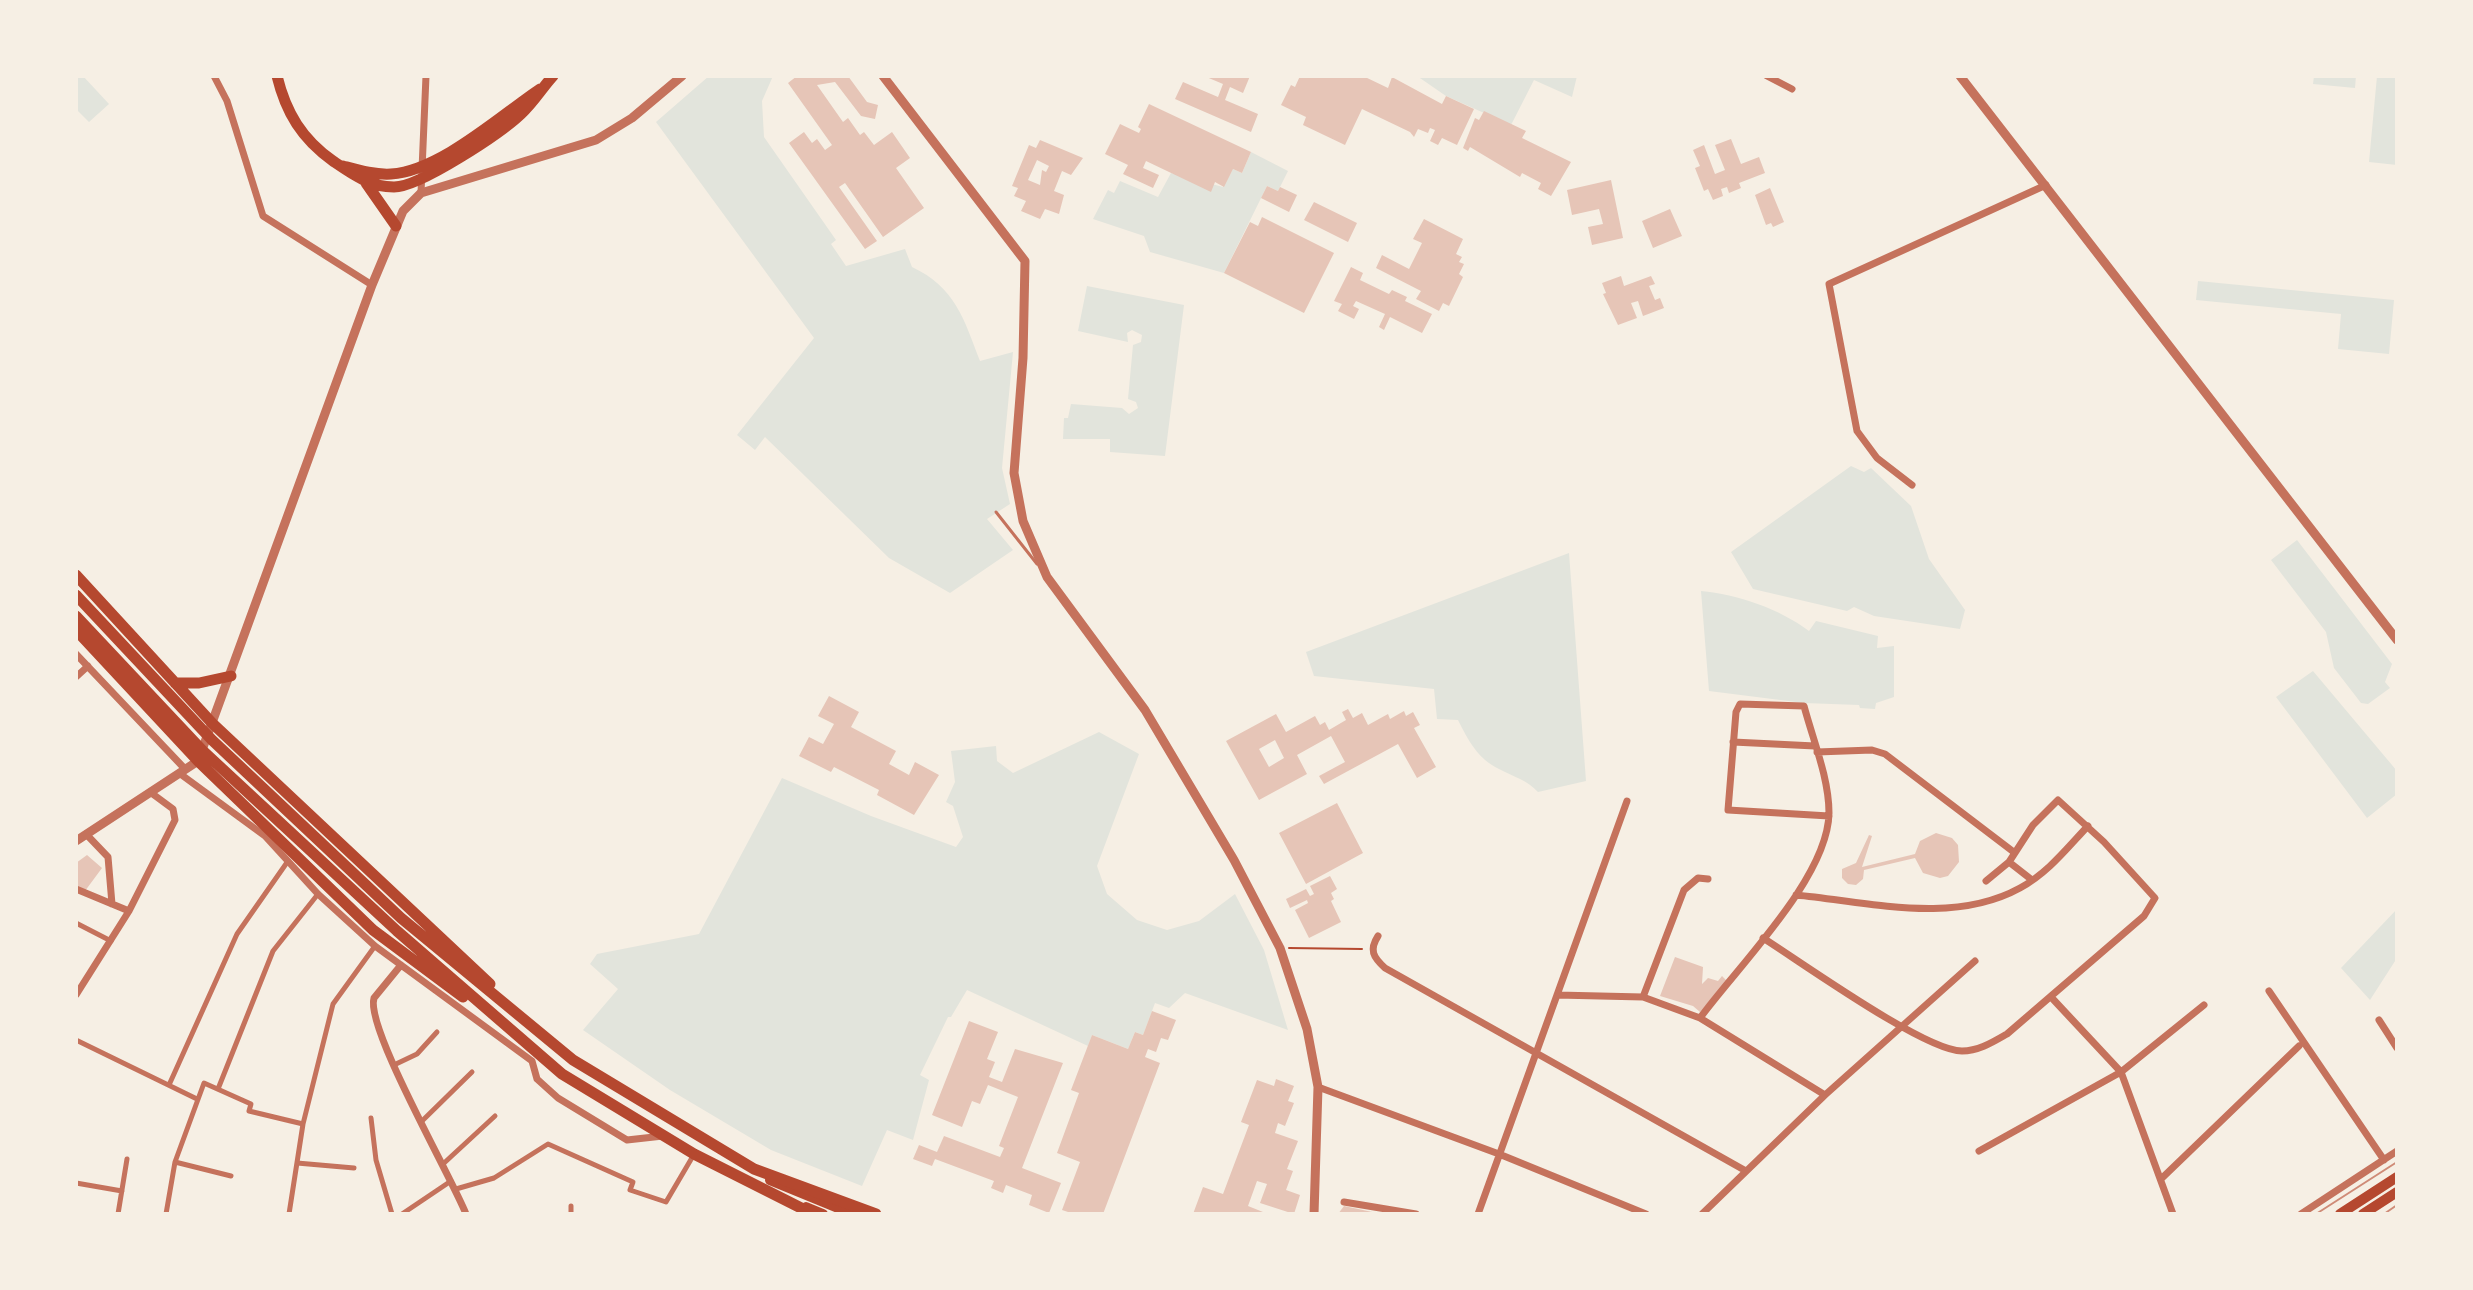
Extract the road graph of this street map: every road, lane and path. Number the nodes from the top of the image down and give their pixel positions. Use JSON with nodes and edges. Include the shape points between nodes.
{"nodes":[{"id":1,"x":214,"y":76,"type":"edge"},
{"id":2,"x":277,"y":76,"type":"edge"},
{"id":3,"x":426,"y":76,"type":"edge"},
{"id":4,"x":682,"y":76,"type":"edge"},
{"id":5,"x":883,"y":76,"type":"edge"},
{"id":6,"x":1767,"y":76,"type":"edge"},
{"id":7,"x":1960,"y":76,"type":"edge"},
{"id":8,"x":549,"y":81,"type":"edge"},
{"id":9,"x":1792,"y":89,"type":"dead end"},
{"id":10,"x":338,"y":165,"type":"junction"},
{"id":11,"x":421,"y":166,"type":"junction"},
{"id":12,"x":363,"y":180,"type":"junction"},
{"id":13,"x":421,"y":180,"type":"junction"},
{"id":14,"x":2046,"y":185,"type":"junction"},
{"id":15,"x":421,"y":193,"type":"junction"},
{"id":16,"x":396,"y":226,"type":"junction"},
{"id":17,"x":372,"y":285,"type":"junction"},
{"id":18,"x":1912,"y":485,"type":"dead end"},
{"id":19,"x":996,"y":512,"type":"dead end"},
{"id":20,"x":76,"y":575,"type":"edge"},
{"id":21,"x":1047,"y":577,"type":"junction"},
{"id":22,"x":76,"y":595,"type":"edge"},
{"id":23,"x":76,"y":616,"type":"edge"},
{"id":24,"x":76,"y":630,"type":"edge"},
{"id":25,"x":2397,"y":640,"type":"edge"},
{"id":26,"x":76,"y":654,"type":"edge"},
{"id":27,"x":88,"y":666,"type":"junction"},
{"id":28,"x":231,"y":676,"type":"junction"},
{"id":29,"x":76,"y":677,"type":"edge"},
{"id":30,"x":175,"y":683,"type":"junction"},
{"id":31,"x":212,"y":723,"type":"junction"},
{"id":32,"x":1733,"y":742,"type":"junction"},
{"id":33,"x":1816,"y":749,"type":"junction"},
{"id":34,"x":241,"y":750,"type":"junction"},
{"id":35,"x":198,"y":761,"type":"junction"},
{"id":36,"x":182,"y":771,"type":"junction"},
{"id":37,"x":150,"y":792,"type":"junction"},
{"id":38,"x":1627,"y":801,"type":"dead end"},
{"id":39,"x":1829,"y":816,"type":"junction"},
{"id":40,"x":2088,"y":826,"type":"junction"},
{"id":41,"x":86,"y":834,"type":"junction"},
{"id":42,"x":308,"y":840,"type":"junction"},
{"id":43,"x":76,"y":841,"type":"edge"},
{"id":44,"x":2015,"y":853,"type":"junction"},
{"id":45,"x":289,"y":860,"type":"junction"},
{"id":46,"x":2009,"y":862,"type":"junction"},
{"id":47,"x":1708,"y":879,"type":"dead end"},
{"id":48,"x":2032,"y":880,"type":"junction"},
{"id":49,"x":1986,"y":881,"type":"dead end"},
{"id":50,"x":76,"y":889,"type":"edge"},
{"id":51,"x":318,"y":894,"type":"junction"},
{"id":52,"x":1796,"y":895,"type":"junction"},
{"id":53,"x":112,"y":904,"type":"junction"},
{"id":54,"x":129,"y":911,"type":"junction"},
{"id":55,"x":76,"y":923,"type":"edge"},
{"id":56,"x":1378,"y":936,"type":"dead end"},
{"id":57,"x":1763,"y":938,"type":"junction"},
{"id":58,"x":111,"y":941,"type":"junction"},
{"id":59,"x":375,"y":946,"type":"junction"},
{"id":60,"x":1280,"y":948,"type":"junction"},
{"id":61,"x":1372,"y":949,"type":"junction"},
{"id":62,"x":1975,"y":961,"type":"dead end"},
{"id":63,"x":401,"y":965,"type":"junction"},
{"id":64,"x":2269,"y":991,"type":"dead end"},
{"id":65,"x":76,"y":995,"type":"edge"},
{"id":66,"x":1557,"y":995,"type":"junction"},
{"id":67,"x":1643,"y":997,"type":"junction"},
{"id":68,"x":2051,"y":997,"type":"junction"},
{"id":69,"x":2204,"y":1005,"type":"dead end"},
{"id":70,"x":1700,"y":1018,"type":"junction"},
{"id":71,"x":2379,"y":1020,"type":"dead end"},
{"id":72,"x":1901,"y":1027,"type":"junction"},
{"id":73,"x":437,"y":1032,"type":"dead end"},
{"id":74,"x":545,"y":1038,"type":"junction"},
{"id":75,"x":76,"y":1040,"type":"edge"},
{"id":76,"x":2299,"y":1046,"type":"dead end"},
{"id":77,"x":2397,"y":1048,"type":"edge"},
{"id":78,"x":534,"y":1050,"type":"junction"},
{"id":79,"x":1537,"y":1051,"type":"junction"},
{"id":80,"x":396,"y":1064,"type":"junction"},
{"id":81,"x":472,"y":1072,"type":"dead end"},
{"id":82,"x":2121,"y":1072,"type":"junction"},
{"id":83,"x":169,"y":1085,"type":"junction"},
{"id":84,"x":1318,"y":1087,"type":"junction"},
{"id":85,"x":218,"y":1089,"type":"junction"},
{"id":86,"x":1825,"y":1095,"type":"junction"},
{"id":87,"x":197,"y":1099,"type":"junction"},
{"id":88,"x":495,"y":1116,"type":"dead end"},
{"id":89,"x":371,"y":1118,"type":"dead end"},
{"id":90,"x":421,"y":1122,"type":"junction"},
{"id":91,"x":303,"y":1124,"type":"junction"},
{"id":92,"x":663,"y":1136,"type":"junction"},
{"id":93,"x":1979,"y":1151,"type":"dead end"},
{"id":94,"x":2397,"y":1151,"type":"edge"},
{"id":95,"x":694,"y":1154,"type":"junction"},
{"id":96,"x":1499,"y":1154,"type":"junction"},
{"id":97,"x":127,"y":1159,"type":"dead end"},
{"id":98,"x":2384,"y":1160,"type":"junction"},
{"id":99,"x":175,"y":1162,"type":"junction"},
{"id":100,"x":297,"y":1163,"type":"junction"},
{"id":101,"x":443,"y":1164,"type":"junction"},
{"id":102,"x":354,"y":1168,"type":"dead end"},
{"id":103,"x":754,"y":1169,"type":"junction"},
{"id":104,"x":1746,"y":1171,"type":"junction"},
{"id":105,"x":231,"y":1176,"type":"dead end"},
{"id":106,"x":2397,"y":1177,"type":"edge"},
{"id":107,"x":2161,"y":1179,"type":"junction"},
{"id":108,"x":452,"y":1180,"type":"junction"},
{"id":109,"x":76,"y":1183,"type":"edge"},
{"id":110,"x":749,"y":1184,"type":"junction"},
{"id":111,"x":456,"y":1189,"type":"junction"},
{"id":112,"x":122,"y":1191,"type":"junction"},
{"id":113,"x":2397,"y":1192,"type":"edge"},
{"id":114,"x":1344,"y":1202,"type":"dead end"},
{"id":115,"x":571,"y":1206,"type":"dead end"},
{"id":116,"x":118,"y":1214,"type":"edge"},
{"id":117,"x":166,"y":1214,"type":"edge"},
{"id":118,"x":289,"y":1214,"type":"edge"},
{"id":119,"x":392,"y":1214,"type":"edge"},
{"id":120,"x":402,"y":1214,"type":"edge"},
{"id":121,"x":466,"y":1214,"type":"edge"},
{"id":122,"x":571,"y":1214,"type":"edge"},
{"id":123,"x":813,"y":1214,"type":"edge"},
{"id":124,"x":823,"y":1214,"type":"edge"},
{"id":125,"x":853,"y":1214,"type":"edge"},
{"id":126,"x":876,"y":1214,"type":"edge"},
{"id":127,"x":1314,"y":1214,"type":"edge"},
{"id":128,"x":1416,"y":1214,"type":"edge"},
{"id":129,"x":1478,"y":1214,"type":"edge"},
{"id":130,"x":1646,"y":1214,"type":"edge"},
{"id":131,"x":1702,"y":1214,"type":"edge"},
{"id":132,"x":2173,"y":1214,"type":"edge"},
{"id":133,"x":2301,"y":1214,"type":"edge"},
{"id":134,"x":2340,"y":1214,"type":"edge"},
{"id":135,"x":2363,"y":1214,"type":"edge"}],
"edges":[{"from":1,"to":17,"type":"street","via":[[227,101],[263,216]]},
{"from":2,"to":10,"type":"main road","via":[[304,137]]},
{"from":3,"to":11,"type":"street"},
{"from":4,"to":15,"type":"street","via":[[596,140]]},
{"from":5,"to":21,"type":"street","via":[[1025,261],[1014,473],[1023,521]]},
{"from":6,"to":9,"type":"street"},
{"from":7,"to":14,"type":"street"},
{"from":8,"to":11,"type":"main road","via":[[486,130]]},
{"from":8,"to":13,"type":"main road","via":[[517,117]]},
{"from":10,"to":11,"type":"main road","via":[[391,174]]},
{"from":10,"to":12,"type":"main road"},
{"from":11,"to":13,"type":"street"},
{"from":12,"to":13,"type":"main road","via":[[392,187]]},
{"from":12,"to":16,"type":"main road"},
{"from":13,"to":15,"type":"street"},
{"from":14,"to":18,"type":"street","via":[[1829,284],[1857,431],[1877,458]]},
{"from":14,"to":25,"type":"street"},
{"from":15,"to":16,"type":"street","via":[[406,205]]},
{"from":16,"to":17,"type":"street"},
{"from":17,"to":28,"type":"street"},
{"from":19,"to":21,"type":"lane"},
{"from":20,"to":30,"type":"main road"},
{"from":21,"to":60,"type":"street","via":[[1145,710]]},
{"from":22,"to":42,"type":"main road"},
{"from":23,"to":42,"type":"main road","via":[[202,750]]},
{"from":24,"to":35,"type":"main road"},
{"from":26,"to":27,"type":"street"},
{"from":27,"to":29,"type":"street"},
{"from":27,"to":36,"type":"street"},
{"from":28,"to":30,"type":"main road"},
{"from":28,"to":31,"type":"street"},
{"from":30,"to":31,"type":"main road"},
{"from":31,"to":34,"type":"main road"},
{"from":31,"to":35,"type":"street"},
{"from":32,"to":33,"type":"street"},
{"from":32,"to":33,"type":"street","via":[[1736,712],[1748,701],[1804,706]]},
{"from":32,"to":39,"type":"street","via":[[1728,810]]},
{"from":33,"to":39,"type":"street"},
{"from":33,"to":44,"type":"street","via":[[1885,754]]},
{"from":34,"to":35,"type":"main road"},
{"from":34,"to":74,"type":"main road"},
{"from":35,"to":36,"type":"street"},
{"from":35,"to":78,"type":"main road","via":[[373,930]]},
{"from":36,"to":37,"type":"street"},
{"from":36,"to":45,"type":"street"},
{"from":37,"to":41,"type":"street"},
{"from":37,"to":54,"type":"street","via":[[176,816]]},
{"from":38,"to":66,"type":"street"},
{"from":39,"to":52,"type":"street","via":[[1823,841]]},
{"from":40,"to":44,"type":"street","via":[[2061,801],[2054,801]]},
{"from":40,"to":48,"type":"street"},
{"from":40,"to":68,"type":"street","via":[[2152,891],[2154,905]]},
{"from":41,"to":43,"type":"street"},
{"from":41,"to":53,"type":"street","via":[[108,857]]},
{"from":42,"to":74,"type":"main road"},
{"from":42,"to":78,"type":"main road"},
{"from":44,"to":46,"type":"street"},
{"from":45,"to":51,"type":"street"},
{"from":45,"to":83,"type":"street","via":[[237,934]]},
{"from":46,"to":48,"type":"street"},
{"from":46,"to":49,"type":"street"},
{"from":47,"to":67,"type":"street","via":[[1698,878],[1684,890]]},
{"from":48,"to":52,"type":"street","via":[[1957,909]]},
{"from":50,"to":53,"type":"street"},
{"from":51,"to":59,"type":"street"},
{"from":51,"to":85,"type":"street","via":[[273,951]]},
{"from":52,"to":57,"type":"street"},
{"from":53,"to":54,"type":"street"},
{"from":54,"to":58,"type":"street"},
{"from":55,"to":58,"type":"street"},
{"from":56,"to":61,"type":"street"},
{"from":57,"to":70,"type":"street"},
{"from":57,"to":72,"type":"street"},
{"from":58,"to":65,"type":"street"},
{"from":59,"to":63,"type":"street"},
{"from":59,"to":91,"type":"street","via":[[333,1004]]},
{"from":60,"to":61,"type":"path"},
{"from":60,"to":84,"type":"street","via":[[1307,1029]]},
{"from":61,"to":79,"type":"street","via":[[1376,960],[1398,976]]},
{"from":62,"to":72,"type":"street"},
{"from":63,"to":80,"type":"street","via":[[372,1003]]},
{"from":63,"to":92,"type":"street","via":[[532,1061],[537,1079],[558,1098],[627,1140]]},
{"from":64,"to":98,"type":"street"},
{"from":66,"to":67,"type":"street"},
{"from":66,"to":79,"type":"street"},
{"from":67,"to":70,"type":"street"},
{"from":68,"to":72,"type":"street","via":[[2007,1034],[1977,1049],[1949,1049]]},
{"from":68,"to":82,"type":"street"},
{"from":69,"to":82,"type":"street"},
{"from":70,"to":86,"type":"street"},
{"from":71,"to":77,"type":"street"},
{"from":72,"to":86,"type":"street"},
{"from":73,"to":80,"type":"street","via":[[417,1054]]},
{"from":74,"to":103,"type":"main road","via":[[592,1074]]},
{"from":75,"to":83,"type":"street"},
{"from":76,"to":107,"type":"street"},
{"from":78,"to":92,"type":"main road","via":[[569,1079]]},
{"from":79,"to":96,"type":"street"},
{"from":79,"to":104,"type":"street"},
{"from":80,"to":90,"type":"street"},
{"from":81,"to":90,"type":"street"},
{"from":82,"to":93,"type":"street"},
{"from":82,"to":107,"type":"street"},
{"from":83,"to":87,"type":"street"},
{"from":84,"to":96,"type":"street"},
{"from":84,"to":127,"type":"street"},
{"from":85,"to":87,"type":"street","via":[[204,1083]]},
{"from":85,"to":91,"type":"street","via":[[251,1104],[249,1111]]},
{"from":86,"to":104,"type":"street"},
{"from":87,"to":99,"type":"street"},
{"from":88,"to":101,"type":"street"},
{"from":89,"to":119,"type":"street","via":[[376,1160]]},
{"from":90,"to":101,"type":"street"},
{"from":91,"to":100,"type":"street"},
{"from":92,"to":95,"type":"main road"},
{"from":94,"to":98,"type":"street"},
{"from":95,"to":110,"type":"main road"},
{"from":95,"to":111,"type":"street","via":[[666,1202],[630,1190],[633,1182],[548,1144],[494,1178]]},
{"from":96,"to":129,"type":"street"},
{"from":96,"to":130,"type":"street"},
{"from":97,"to":112,"type":"street"},
{"from":98,"to":133,"type":"street"},
{"from":99,"to":105,"type":"street"},
{"from":99,"to":117,"type":"street"},
{"from":100,"to":102,"type":"street"},
{"from":100,"to":118,"type":"street"},
{"from":101,"to":108,"type":"street"},
{"from":103,"to":125,"type":"main road"},
{"from":103,"to":126,"type":"main road"},
{"from":104,"to":131,"type":"street"},
{"from":106,"to":134,"type":"main road"},
{"from":107,"to":132,"type":"street"},
{"from":108,"to":111,"type":"street"},
{"from":108,"to":120,"type":"street"},
{"from":109,"to":112,"type":"street"},
{"from":110,"to":123,"type":"main road"},
{"from":110,"to":124,"type":"main road"},
{"from":111,"to":121,"type":"street"},
{"from":112,"to":116,"type":"street"},
{"from":113,"to":135,"type":"main road"},
{"from":114,"to":128,"type":"street"},
{"from":115,"to":122,"type":"street"}]}
